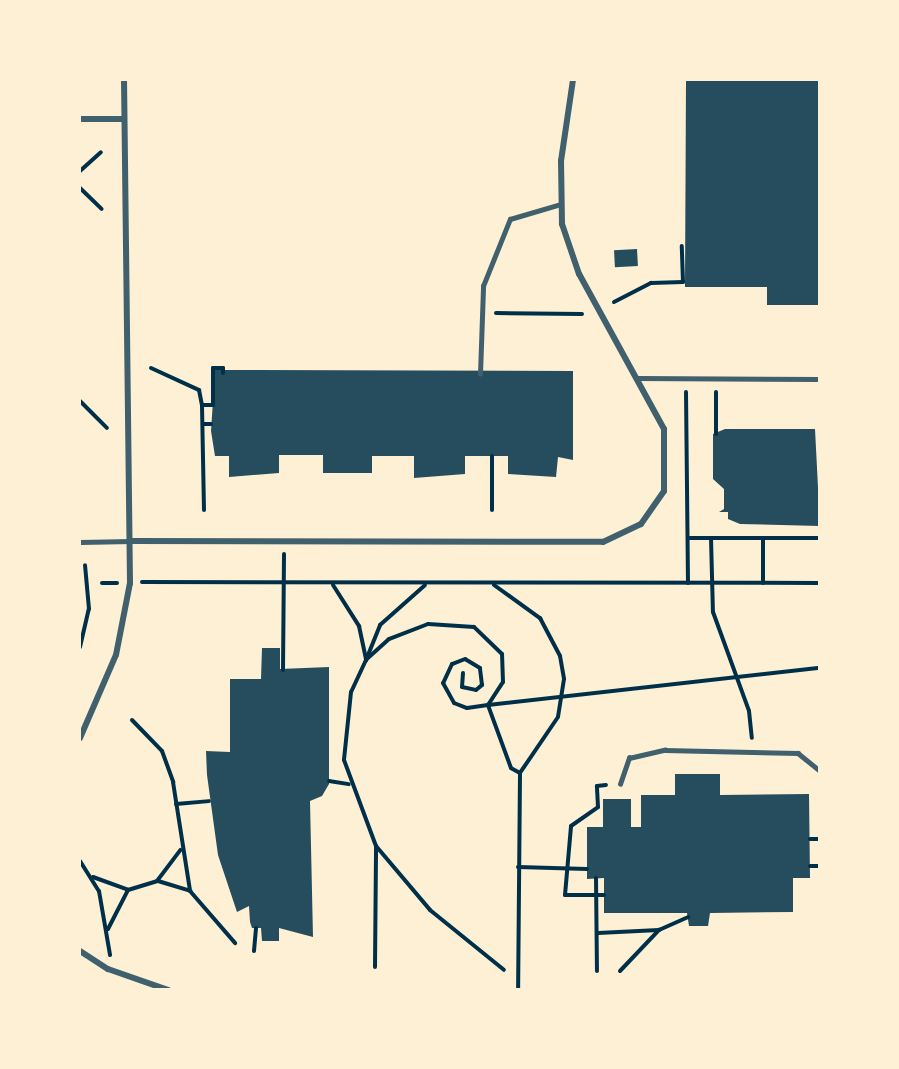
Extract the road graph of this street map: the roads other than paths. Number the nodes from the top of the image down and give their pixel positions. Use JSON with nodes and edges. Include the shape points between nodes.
{"nodes":[{"id":1,"x":124,"y":80,"type":"edge"},
{"id":2,"x":573,"y":80,"type":"edge"},
{"id":3,"x":80,"y":119,"type":"edge"},
{"id":4,"x":124,"y":119,"type":"junction"},
{"id":5,"x":561,"y":204,"type":"junction"},
{"id":6,"x":480,"y":374,"type":"dead end"},
{"id":7,"x":637,"y":378,"type":"junction"},
{"id":8,"x":819,"y":379,"type":"edge"},
{"id":9,"x":131,"y":541,"type":"junction"},
{"id":10,"x":80,"y":542,"type":"edge"},
{"id":11,"x":80,"y":738,"type":"edge"},
{"id":12,"x":819,"y":771,"type":"edge"},
{"id":13,"x":620,"y":784,"type":"road end"},
{"id":14,"x":80,"y":951,"type":"edge"},
{"id":15,"x":168,"y":990,"type":"edge"}],
"edges":[{"from":1,"to":4,"type":"street"},
{"from":2,"to":5,"type":"street"},
{"from":3,"to":4,"type":"street"},
{"from":4,"to":9,"type":"street"},
{"from":5,"to":6,"type":"lane","via":[[510,219],[483,286]]},
{"from":5,"to":7,"type":"street","via":[[579,274]]},
{"from":7,"to":8,"type":"lane"},
{"from":7,"to":9,"type":"street","via":[[664,429],[663,491],[641,524],[616,538]]},
{"from":9,"to":10,"type":"lane"},
{"from":9,"to":11,"type":"street","via":[[126,619],[105,687]]},
{"from":12,"to":13,"type":"lane","via":[[798,753],[665,750],[629,758]]},
{"from":14,"to":15,"type":"street","via":[[108,969]]}]}
